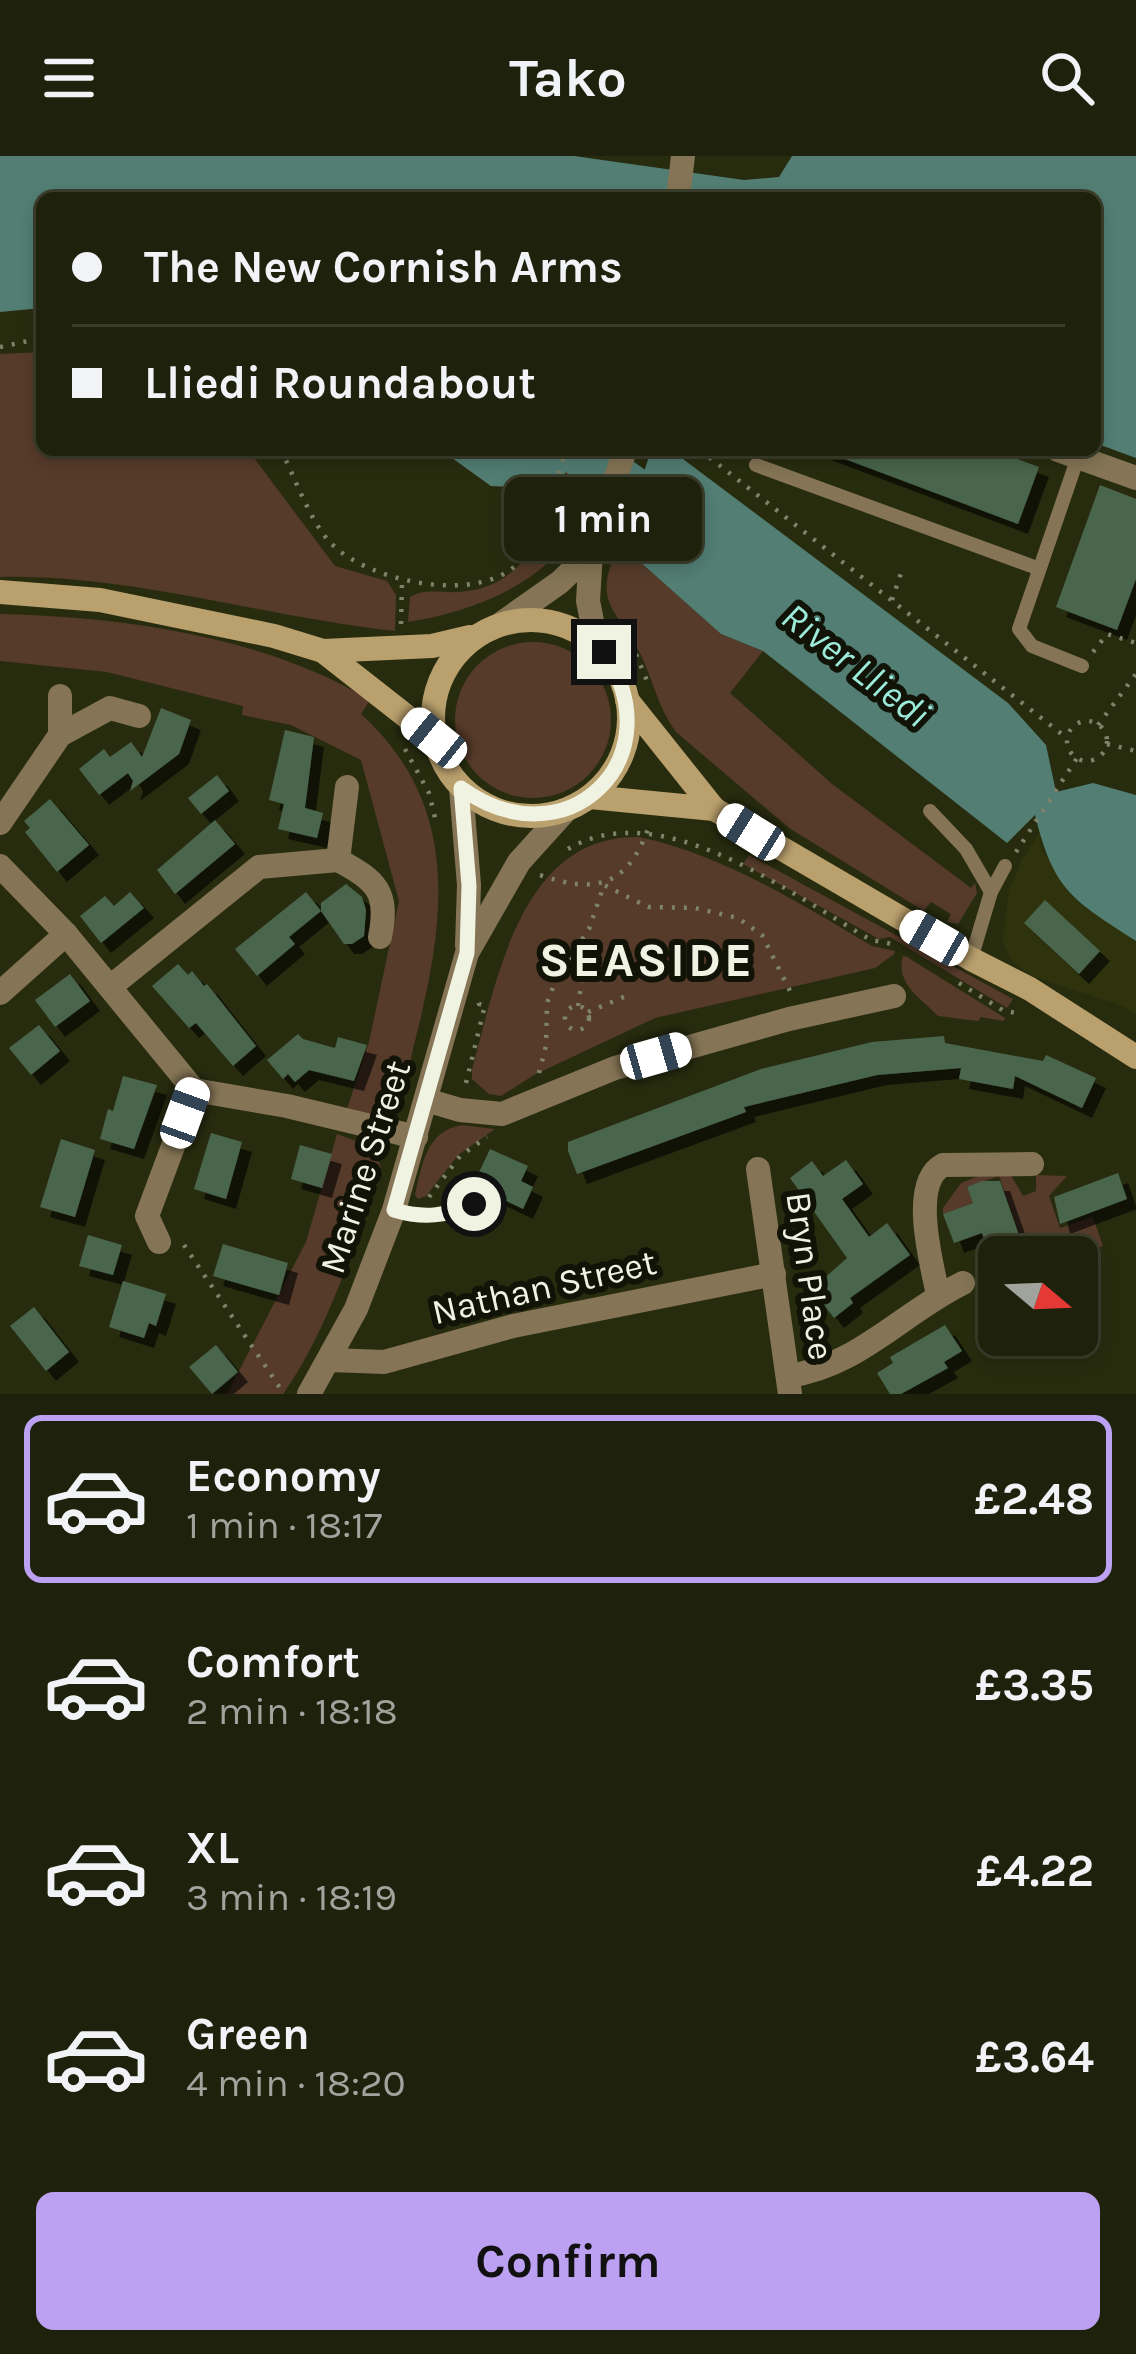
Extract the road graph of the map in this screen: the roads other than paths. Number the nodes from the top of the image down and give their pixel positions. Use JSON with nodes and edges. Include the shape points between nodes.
{"nodes":[{"id":1,"x":683,"y":156,"type":"edge"},
{"id":2,"x":678,"y":192,"type":"edge"},
{"id":3,"x":623,"y":456,"type":"edge"},
{"id":4,"x":1067,"y":456,"type":"edge"},
{"id":5,"x":1074,"y":456,"type":"edge"},
{"id":6,"x":755,"y":466,"type":"dead end"},
{"id":7,"x":1136,"y":478,"type":"edge"},
{"id":8,"x":595,"y":539,"type":"junction"},
{"id":9,"x":1037,"y":568,"type":"junction"},
{"id":10,"x":0,"y":592,"type":"edge"},
{"id":11,"x":502,"y":623,"type":"junction"},
{"id":12,"x":476,"y":636,"type":"junction"},
{"id":13,"x":597,"y":646,"type":"junction"},
{"id":14,"x":323,"y":651,"type":"junction"},
{"id":15,"x":1082,"y":666,"type":"road end"},
{"id":16,"x":60,"y":696,"type":"dead end"},
{"id":17,"x":628,"y":700,"type":"junction"},
{"id":18,"x":140,"y":716,"type":"dead end"},
{"id":19,"x":60,"y":735,"type":"junction"},
{"id":20,"x":434,"y":738,"type":"junction"},
{"id":21,"x":347,"y":787,"type":"dead end"},
{"id":22,"x":461,"y":788,"type":"junction"},
{"id":23,"x":590,"y":796,"type":"junction"},
{"id":24,"x":714,"y":809,"type":"junction"},
{"id":25,"x":566,"y":810,"type":"junction"},
{"id":26,"x":930,"y":811,"type":"dead end"},
{"id":27,"x":0,"y":823,"type":"edge"},
{"id":28,"x":338,"y":860,"type":"junction"},
{"id":29,"x":1010,"y":860,"type":"road end"},
{"id":30,"x":0,"y":866,"type":"edge"},
{"id":31,"x":991,"y":892,"type":"junction"},
{"id":32,"x":66,"y":934,"type":"junction"},
{"id":33,"x":380,"y":938,"type":"dead end"},
{"id":34,"x":467,"y":953,"type":"junction"},
{"id":35,"x":971,"y":959,"type":"junction"},
{"id":36,"x":110,"y":987,"type":"junction"},
{"id":37,"x":0,"y":993,"type":"edge"},
{"id":38,"x":894,"y":996,"type":"dead end"},
{"id":39,"x":1136,"y":1057,"type":"edge"},
{"id":40,"x":194,"y":1090,"type":"junction"},
{"id":41,"x":426,"y":1100,"type":"junction"},
{"id":42,"x":416,"y":1137,"type":"junction"},
{"id":43,"x":1032,"y":1164,"type":"dead end"},
{"id":44,"x":758,"y":1168,"type":"dead end"},
{"id":45,"x":474,"y":1204,"type":"dead end"},
{"id":46,"x":405,"y":1213,"type":"junction"},
{"id":47,"x":156,"y":1235,"type":"road end"},
{"id":48,"x":774,"y":1274,"type":"junction"},
{"id":49,"x":963,"y":1283,"type":"dead end"},
{"id":50,"x":938,"y":1295,"type":"junction"},
{"id":51,"x":330,"y":1360,"type":"junction"},
{"id":52,"x":789,"y":1385,"type":"edge"},
{"id":53,"x":309,"y":1394,"type":"edge"}],
"edges":[{"from":1,"to":2,"type":"street"},
{"from":3,"to":8,"type":"street"},
{"from":4,"to":9,"type":"lane"},
{"from":5,"to":7,"type":"street"},
{"from":6,"to":9,"type":"lane"},
{"from":8,"to":11,"type":"street","via":[[560,582]]},
{"from":8,"to":13,"type":"street","via":[[588,601]]},
{"from":9,"to":15,"type":"lane","via":[[1019,629],[1032,646]]},
{"from":10,"to":14,"type":"main road","via":[[100,599]]},
{"from":11,"to":12,"type":"main road"},
{"from":11,"to":13,"type":"main road","via":[[560,624]]},
{"from":12,"to":14,"type":"main road"},
{"from":12,"to":20,"type":"main road","via":[[440,681]]},
{"from":13,"to":17,"type":"main road"},
{"from":14,"to":20,"type":"main road"},
{"from":16,"to":19,"type":"street"},
{"from":17,"to":23,"type":"main road","via":[[623,753]]},
{"from":17,"to":24,"type":"main road"},
{"from":18,"to":19,"type":"street","via":[[110,708]]},
{"from":19,"to":27,"type":"street"},
{"from":20,"to":22,"type":"main road"},
{"from":21,"to":28,"type":"street"},
{"from":22,"to":25,"type":"main road","via":[[512,814]]},
{"from":22,"to":34,"type":"street","name":"Marine Street"},
{"from":23,"to":24,"type":"main road"},
{"from":23,"to":25,"type":"main road"},
{"from":24,"to":35,"type":"main road"},
{"from":25,"to":34,"type":"street","name":"Marine Street","via":[[519,862]]},
{"from":26,"to":31,"type":"lane"},
{"from":28,"to":33,"type":"street","via":[[371,878],[386,908]]},
{"from":28,"to":36,"type":"street","via":[[259,867]]},
{"from":29,"to":31,"type":"lane"},
{"from":30,"to":32,"type":"street"},
{"from":31,"to":35,"type":"lane"},
{"from":32,"to":36,"type":"street"},
{"from":32,"to":37,"type":"street"},
{"from":34,"to":41,"type":"street","name":"Marine Street"},
{"from":35,"to":39,"type":"main road"},
{"from":36,"to":40,"type":"street"},
{"from":38,"to":41,"type":"street","via":[[615,1068],[502,1114]]},
{"from":40,"to":42,"type":"street"},
{"from":40,"to":47,"type":"street","via":[[147,1216]]},
{"from":41,"to":42,"type":"street","name":"Marine Street"},
{"from":42,"to":46,"type":"street","name":"Marine Street"},
{"from":43,"to":50,"type":"street","via":[[934,1169],[924,1210]]},
{"from":44,"to":48,"type":"street","name":"Bryn Place"},
{"from":45,"to":46,"type":"lane","via":[[438,1216]]},
{"from":46,"to":51,"type":"street","name":"Marine Street"},
{"from":48,"to":51,"type":"street","name":"Nathan Street","via":[[513,1326],[384,1362]]},
{"from":48,"to":52,"type":"street","name":"Bryn Place"},
{"from":49,"to":50,"type":"street"},
{"from":50,"to":52,"type":"street","via":[[865,1348]]},
{"from":51,"to":53,"type":"street","name":"Marine Street"}]}
